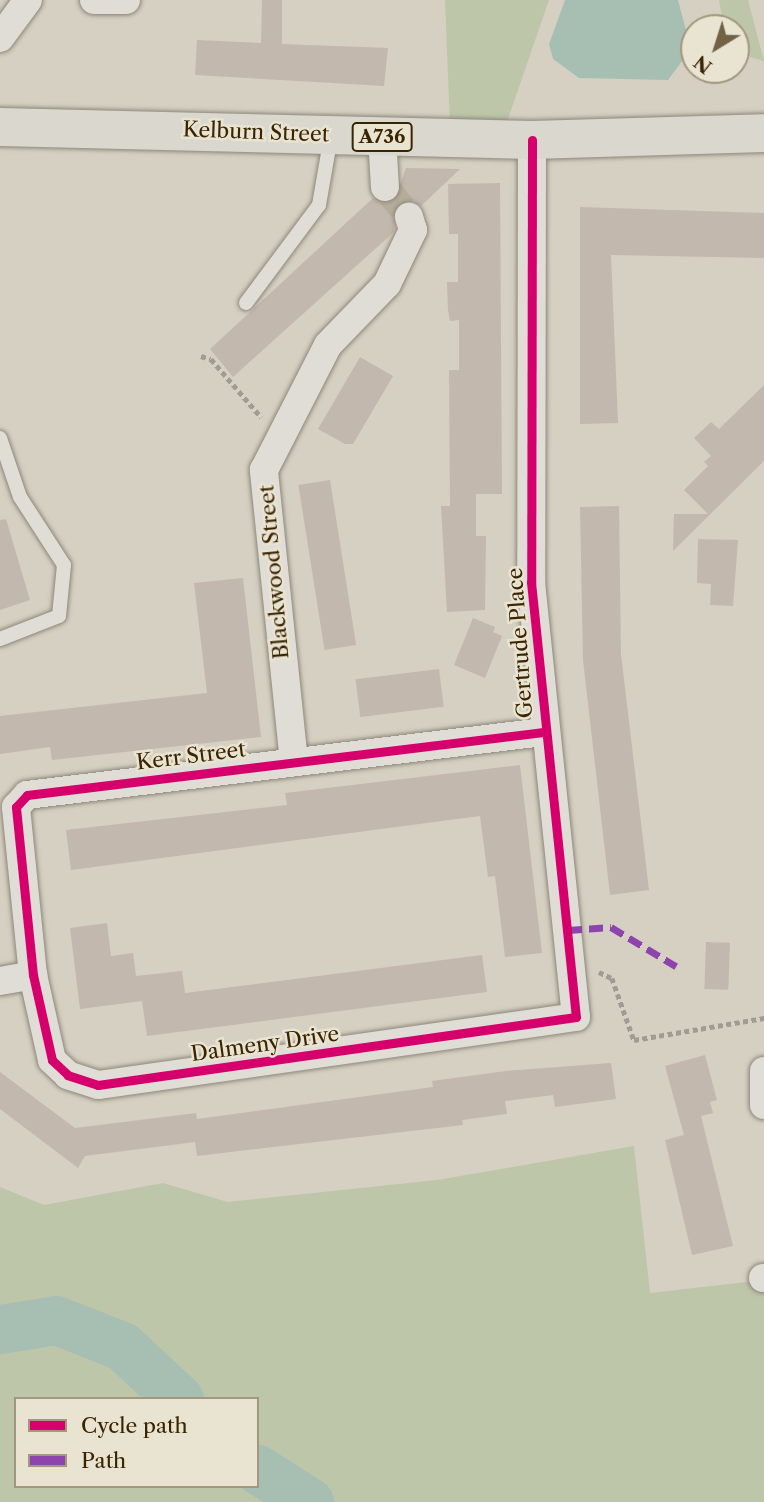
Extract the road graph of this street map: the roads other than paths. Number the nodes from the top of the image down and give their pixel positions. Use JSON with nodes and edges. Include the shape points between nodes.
{"nodes":[{"id":1,"x":27,"y":0,"type":"edge"},
{"id":2,"x":94,"y":0,"type":"edge"},
{"id":3,"x":126,"y":0,"type":"edge"},
{"id":4,"x":0,"y":38,"type":"edge"},
{"id":5,"x":0,"y":127,"type":"edge"},
{"id":6,"x":764,"y":133,"type":"edge"},
{"id":7,"x":331,"y":135,"type":"junction"},
{"id":8,"x":382,"y":137,"type":"junction"},
{"id":9,"x":532,"y":139,"type":"junction"},
{"id":10,"x":385,"y":187,"type":"tunnel mouth"},
{"id":11,"x":409,"y":217,"type":"dead end"},
{"id":12,"x":246,"y":303,"type":"dead end"},
{"id":13,"x":0,"y":438,"type":"edge"},
{"id":14,"x":0,"y":639,"type":"edge"},
{"id":15,"x":543,"y":732,"type":"junction"},
{"id":16,"x":294,"y":762,"type":"junction"},
{"id":17,"x":33,"y":975,"type":"junction"},
{"id":18,"x":0,"y":981,"type":"edge"},
{"id":19,"x":576,"y":1017,"type":"joint"}],
"edges":[{"from":1,"to":4,"type":"street"},
{"from":2,"to":3,"type":"street"},
{"from":5,"to":7,"type":"main road","name":"Kelburn Street","number":"A736"},
{"from":6,"to":9,"type":"main road","name":"Kelburn Street","number":"A736"},
{"from":7,"to":8,"type":"main road","name":"Kelburn Street","number":"A736"},
{"from":7,"to":12,"type":"lane","via":[[319,205]]},
{"from":8,"to":9,"type":"main road","name":"Kelburn Street","number":"A736"},
{"from":8,"to":10,"type":"street"},
{"from":9,"to":15,"type":"street","name":"Gertrude Place","via":[[531,582]]},
{"from":11,"to":16,"type":"street","name":"Blackwood Street","via":[[413,230],[387,284],[328,345],[264,470],[266,524]]},
{"from":13,"to":14,"type":"lane","via":[[20,497],[64,565],[59,616]]},
{"from":15,"to":16,"type":"street","name":"Kerr Street"},
{"from":15,"to":19,"type":"street","name":"Gertrude Place"},
{"from":16,"to":17,"type":"street","name":"Kerr Street","via":[[27,795],[16,807]]},
{"from":17,"to":18,"type":"street"},
{"from":17,"to":19,"type":"street","name":"Dalmeny Drive","via":[[52,1060],[68,1075],[98,1085]]}]}
